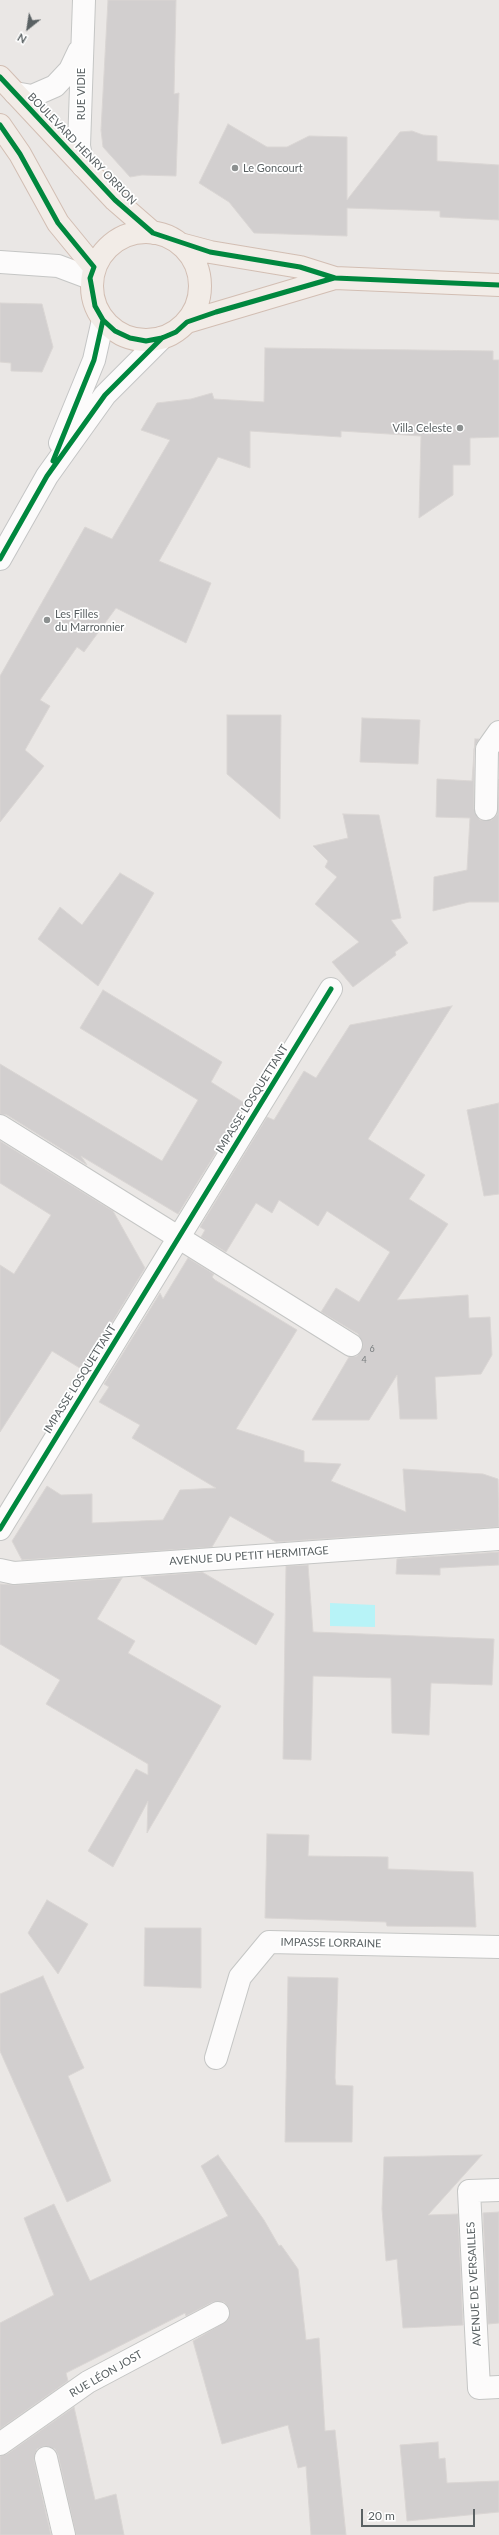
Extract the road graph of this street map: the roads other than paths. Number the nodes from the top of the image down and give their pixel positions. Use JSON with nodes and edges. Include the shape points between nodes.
{"nodes":[{"id":1,"x":84,"y":0,"type":"edge"},
{"id":2,"x":81,"y":46,"type":"junction"},
{"id":3,"x":0,"y":77,"type":"edge"},
{"id":4,"x":15,"y":93,"type":"junction"},
{"id":5,"x":0,"y":125,"type":"edge"},
{"id":6,"x":83,"y":166,"type":"junction"},
{"id":7,"x":153,"y":233,"type":"junction"},
{"id":8,"x":180,"y":244,"type":"junction"},
{"id":9,"x":0,"y":262,"type":"edge"},
{"id":10,"x":92,"y":273,"type":"junction"},
{"id":11,"x":335,"y":278,"type":"junction"},
{"id":12,"x":499,"y":285,"type":"edge"},
{"id":13,"x":103,"y":320,"type":"junction"},
{"id":14,"x":187,"y":322,"type":"junction"},
{"id":15,"x":162,"y":338,"type":"junction"},
{"id":16,"x":47,"y":476,"type":"junction"},
{"id":17,"x":0,"y":559,"type":"edge"},
{"id":18,"x":499,"y":732,"type":"edge"},
{"id":19,"x":486,"y":809,"type":"dead end"},
{"id":20,"x":331,"y":989,"type":"dead end"},
{"id":21,"x":0,"y":1126,"type":"edge"},
{"id":22,"x":178,"y":1239,"type":"junction"},
{"id":23,"x":352,"y":1345,"type":"dead end"},
{"id":24,"x":0,"y":1529,"type":"edge"},
{"id":25,"x":499,"y":1539,"type":"edge"},
{"id":26,"x":0,"y":1570,"type":"edge"},
{"id":27,"x":499,"y":1947,"type":"edge"},
{"id":28,"x":216,"y":2058,"type":"dead end"},
{"id":29,"x":499,"y":2190,"type":"edge"},
{"id":30,"x":218,"y":2313,"type":"dead end"},
{"id":31,"x":499,"y":2387,"type":"edge"},
{"id":32,"x":0,"y":2444,"type":"edge"},
{"id":33,"x":46,"y":2458,"type":"dead end"},
{"id":34,"x":64,"y":2535,"type":"edge"}],
"edges":[{"from":1,"to":2,"type":"street","name":"RUE VIDIE"},
{"from":2,"to":4,"type":"street","name":"RUE VIDIE","via":[[70,70],[55,86],[32,96]]},
{"from":2,"to":6,"type":"street","name":"RUE VIDIE","via":[[79,146]]},
{"from":3,"to":4,"type":"main road","name":"BOULEVARD HENRY ORRION"},
{"from":4,"to":6,"type":"main road","name":"BOULEVARD HENRY ORRION"},
{"from":5,"to":10,"type":"main road","via":[[20,154],[58,224]]},
{"from":6,"to":7,"type":"main road","name":"BOULEVARD HENRY ORRION","via":[[115,200]]},
{"from":7,"to":8,"type":"main road","via":[[167,236]]},
{"from":7,"to":10,"type":"main road","via":[[137,232],[109,246]]},
{"from":8,"to":11,"type":"main road","via":[[217,254],[300,267]]},
{"from":8,"to":14,"type":"main road","via":[[190,255],[197,269],[200,284],[194,311]]},
{"from":9,"to":10,"type":"street","via":[[58,266]]},
{"from":10,"to":13,"type":"main road","via":[[94,306]]},
{"from":11,"to":12,"type":"main road"},
{"from":11,"to":14,"type":"main road"},
{"from":13,"to":15,"type":"main road","via":[[115,331],[130,338],[146,341]]},
{"from":13,"to":16,"type":"street","via":[[94,360]]},
{"from":14,"to":15,"type":"main road","via":[[176,332]]},
{"from":15,"to":16,"type":"street","via":[[105,395]]},
{"from":16,"to":17,"type":"street"},
{"from":18,"to":19,"type":"street","via":[[487,749]]},
{"from":20,"to":22,"type":"street","name":"IMPASSE LOSQUETTANT"},
{"from":21,"to":22,"type":"street"},
{"from":22,"to":23,"type":"street"},
{"from":22,"to":24,"type":"street","name":"IMPASSE LOSQUETTANT"},
{"from":25,"to":26,"type":"street","name":"AVENUE DU PETIT HERMITAGE","via":[[14,1573]]},
{"from":27,"to":28,"type":"street","name":"IMPASSE LORRAINE","via":[[269,1942],[240,1978]]},
{"from":29,"to":31,"type":"street","name":"AVENUE DE VERSAILLES","via":[[469,2191],[479,2388]]},
{"from":30,"to":32,"type":"street","name":"RUE LÉON JOST","via":[[88,2382]]},
{"from":33,"to":34,"type":"street"}]}
